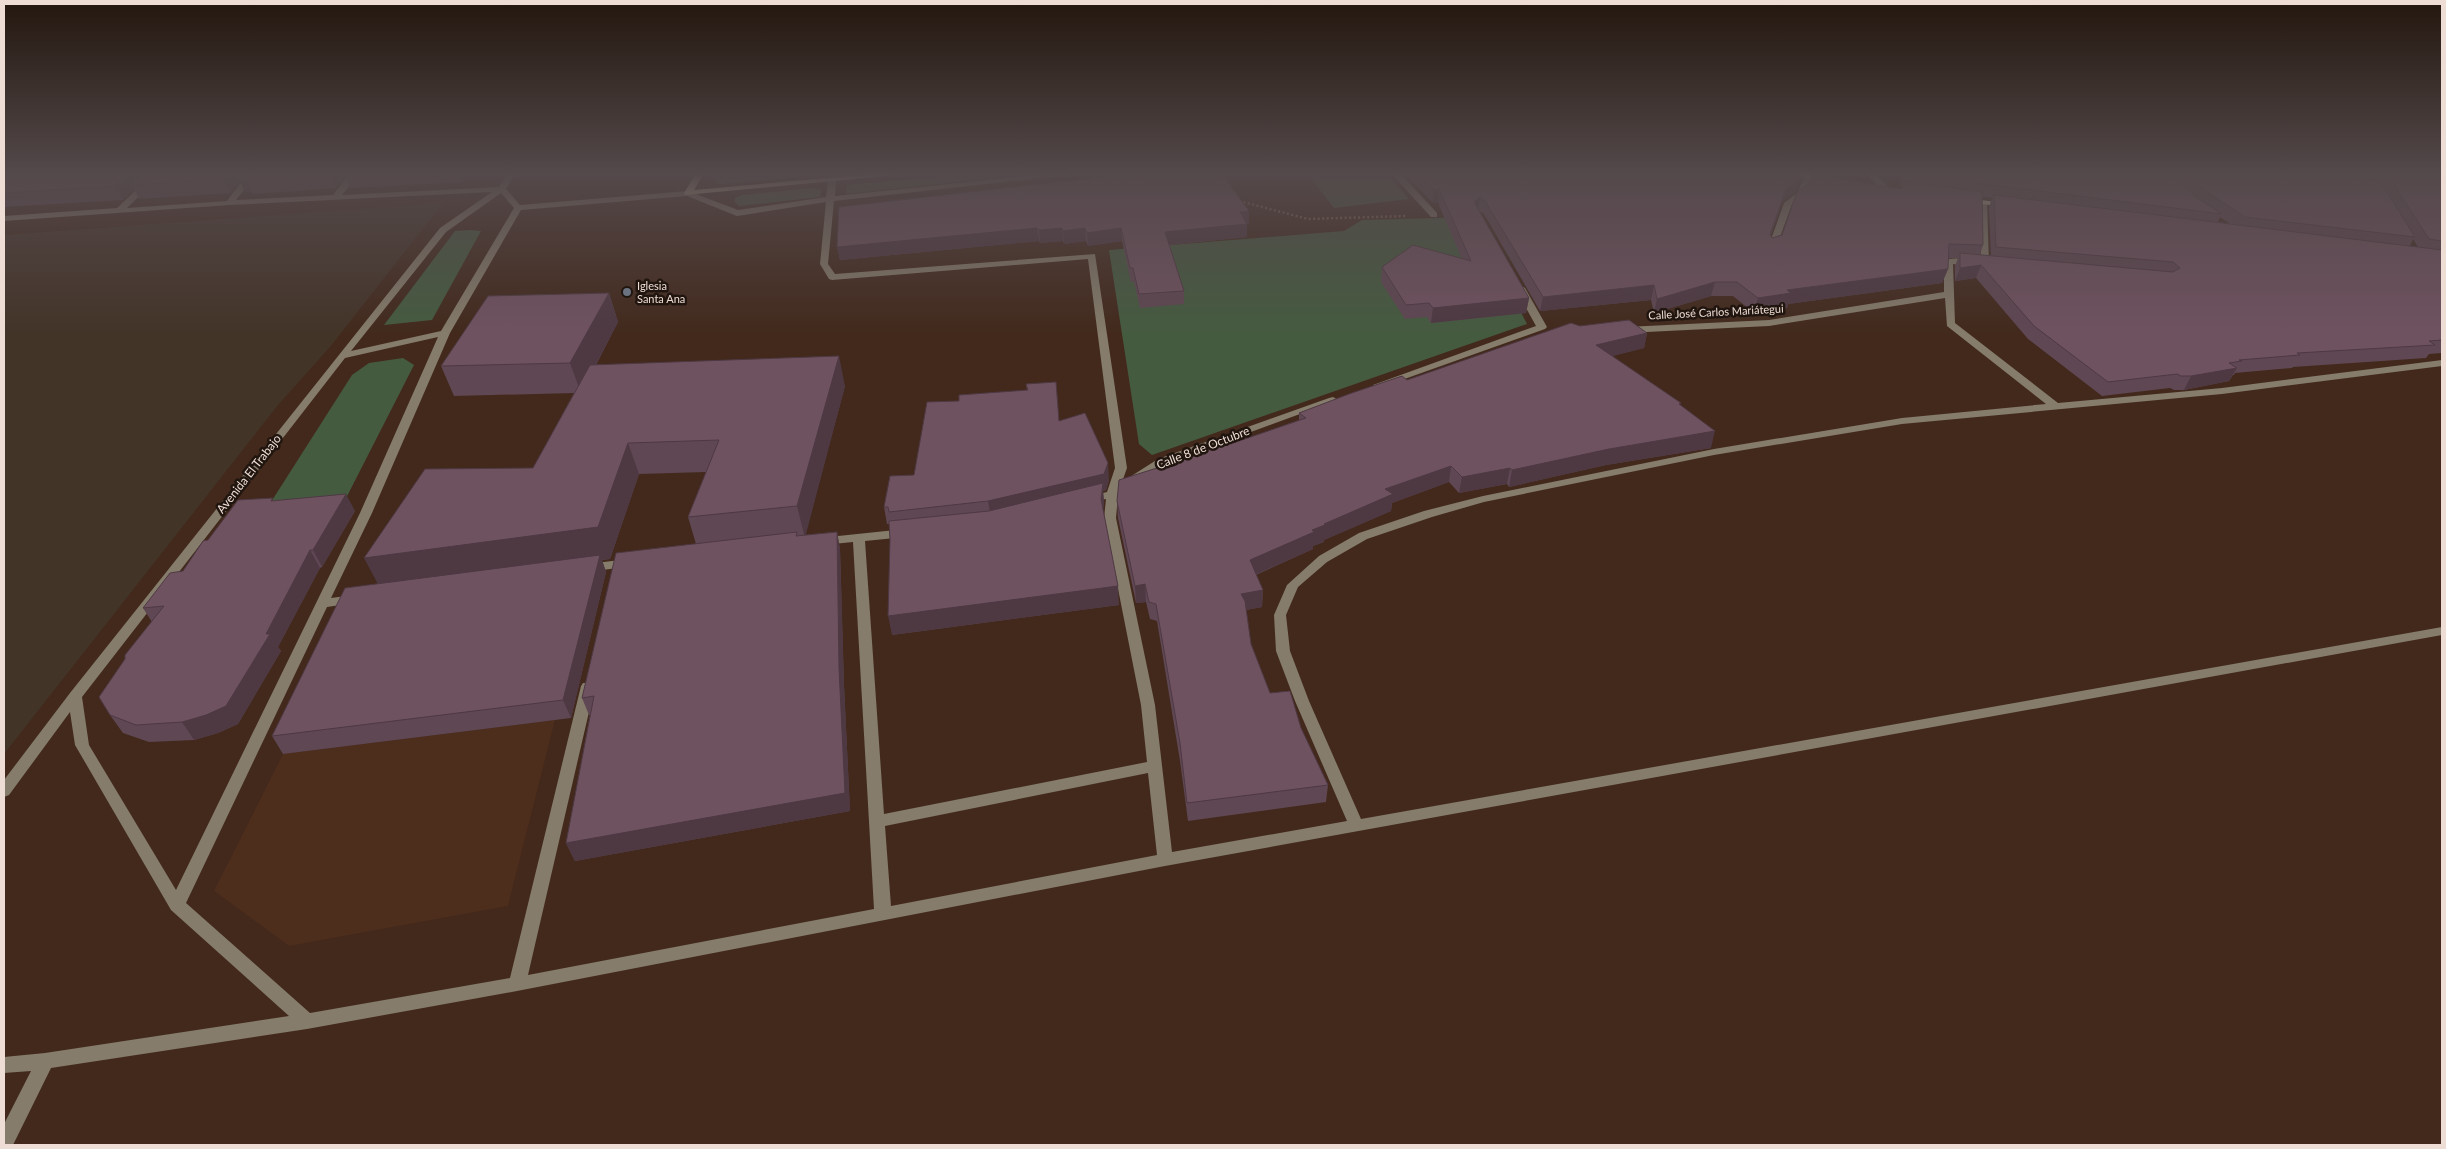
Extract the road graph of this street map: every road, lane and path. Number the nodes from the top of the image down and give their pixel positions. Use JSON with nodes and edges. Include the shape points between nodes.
{"nodes":[{"id":1,"x":449,"y":227,"type":"edge"},
{"id":2,"x":507,"y":227,"type":"edge"},
{"id":3,"x":829,"y":227,"type":"edge"},
{"id":4,"x":1779,"y":227,"type":"edge"},
{"id":5,"x":1985,"y":227,"type":"edge"},
{"id":6,"x":1772,"y":248,"type":"edge"},
{"id":7,"x":1513,"y":275,"type":"edge"},
{"id":8,"x":1950,"y":294,"type":"junction"},
{"id":9,"x":1542,"y":326,"type":"junction"},
{"id":10,"x":1555,"y":331,"type":"edge"},
{"id":11,"x":1614,"y":331,"type":"edge"},
{"id":12,"x":445,"y":333,"type":"junction"},
{"id":13,"x":342,"y":356,"type":"junction"},
{"id":14,"x":2442,"y":363,"type":"edge"},
{"id":15,"x":1366,"y":389,"type":"edge"},
{"id":16,"x":1347,"y":396,"type":"edge"},
{"id":17,"x":2055,"y":406,"type":"junction"},
{"id":18,"x":1112,"y":494,"type":"junction"},
{"id":19,"x":1075,"y":504,"type":"edge"},
{"id":20,"x":915,"y":532,"type":"edge"},
{"id":21,"x":858,"y":537,"type":"junction"},
{"id":22,"x":810,"y":543,"type":"edge"},
{"id":23,"x":646,"y":561,"type":"edge"},
{"id":24,"x":616,"y":564,"type":"junction"},
{"id":25,"x":577,"y":569,"type":"edge"},
{"id":26,"x":612,"y":583,"type":"edge"},
{"id":27,"x":371,"y":597,"type":"edge"},
{"id":28,"x":322,"y":604,"type":"junction"},
{"id":29,"x":2442,"y":631,"type":"edge"},
{"id":30,"x":592,"y":669,"type":"edge"},
{"id":31,"x":75,"y":696,"type":"junction"},
{"id":32,"x":1156,"y":766,"type":"junction"},
{"id":33,"x":4,"y":791,"type":"edge"},
{"id":34,"x":876,"y":822,"type":"junction"},
{"id":35,"x":1357,"y":826,"type":"junction"},
{"id":36,"x":1165,"y":860,"type":"junction"},
{"id":37,"x":177,"y":905,"type":"junction"},
{"id":38,"x":883,"y":915,"type":"junction"},
{"id":39,"x":517,"y":984,"type":"junction"},
{"id":40,"x":307,"y":1022,"type":"junction"},
{"id":41,"x":45,"y":1061,"type":"junction"},
{"id":42,"x":4,"y":1065,"type":"edge"},
{"id":43,"x":4,"y":1143,"type":"edge"}],
"edges":[{"from":1,"to":13,"type":"street","name":"Avenida El Trabajo"},
{"from":2,"to":12,"type":"street"},
{"from":3,"to":18,"type":"street","via":[[824,264],[832,276],[1092,256],[1121,468]]},
{"from":4,"to":6,"type":"street"},
{"from":5,"to":8,"type":"street","via":[[1989,266],[1948,261]]},
{"from":7,"to":9,"type":"street"},
{"from":8,"to":11,"type":"street","name":"Calle José Carlos Mariátegui","via":[[1768,324]]},
{"from":8,"to":17,"type":"street","via":[[1950,324]]},
{"from":9,"to":10,"type":"street"},
{"from":9,"to":15,"type":"street"},
{"from":12,"to":13,"type":"street"},
{"from":12,"to":28,"type":"street"},
{"from":13,"to":31,"type":"street","name":"Avenida El Trabajo"},
{"from":14,"to":17,"type":"street","via":[[2222,391]]},
{"from":16,"to":18,"type":"street","name":"Calle 8 de Octubre","via":[[1162,461]]},
{"from":17,"to":35,"type":"street","via":[[1892,423],[1714,452],[1483,499],[1363,536],[1323,559],[1292,585],[1280,615],[1283,651]]},
{"from":18,"to":19,"type":"street","name":"Calle 8 de Octubre"},
{"from":18,"to":32,"type":"street","via":[[1110,518],[1148,705]]},
{"from":20,"to":21,"type":"street"},
{"from":21,"to":22,"type":"street"},
{"from":21,"to":34,"type":"street"},
{"from":23,"to":24,"type":"street"},
{"from":24,"to":25,"type":"street"},
{"from":24,"to":26,"type":"street"},
{"from":27,"to":28,"type":"street"},
{"from":28,"to":37,"type":"street"},
{"from":29,"to":35,"type":"street"},
{"from":30,"to":39,"type":"street"},
{"from":31,"to":33,"type":"street","name":"Avenida El Trabajo"},
{"from":31,"to":37,"type":"street","via":[[82,745]]},
{"from":32,"to":34,"type":"street"},
{"from":32,"to":36,"type":"street"},
{"from":34,"to":38,"type":"street"},
{"from":35,"to":36,"type":"street"},
{"from":36,"to":38,"type":"street"},
{"from":37,"to":40,"type":"street"},
{"from":38,"to":39,"type":"street"},
{"from":39,"to":40,"type":"street"},
{"from":40,"to":41,"type":"street"},
{"from":41,"to":42,"type":"street"},
{"from":41,"to":43,"type":"street"}]}
